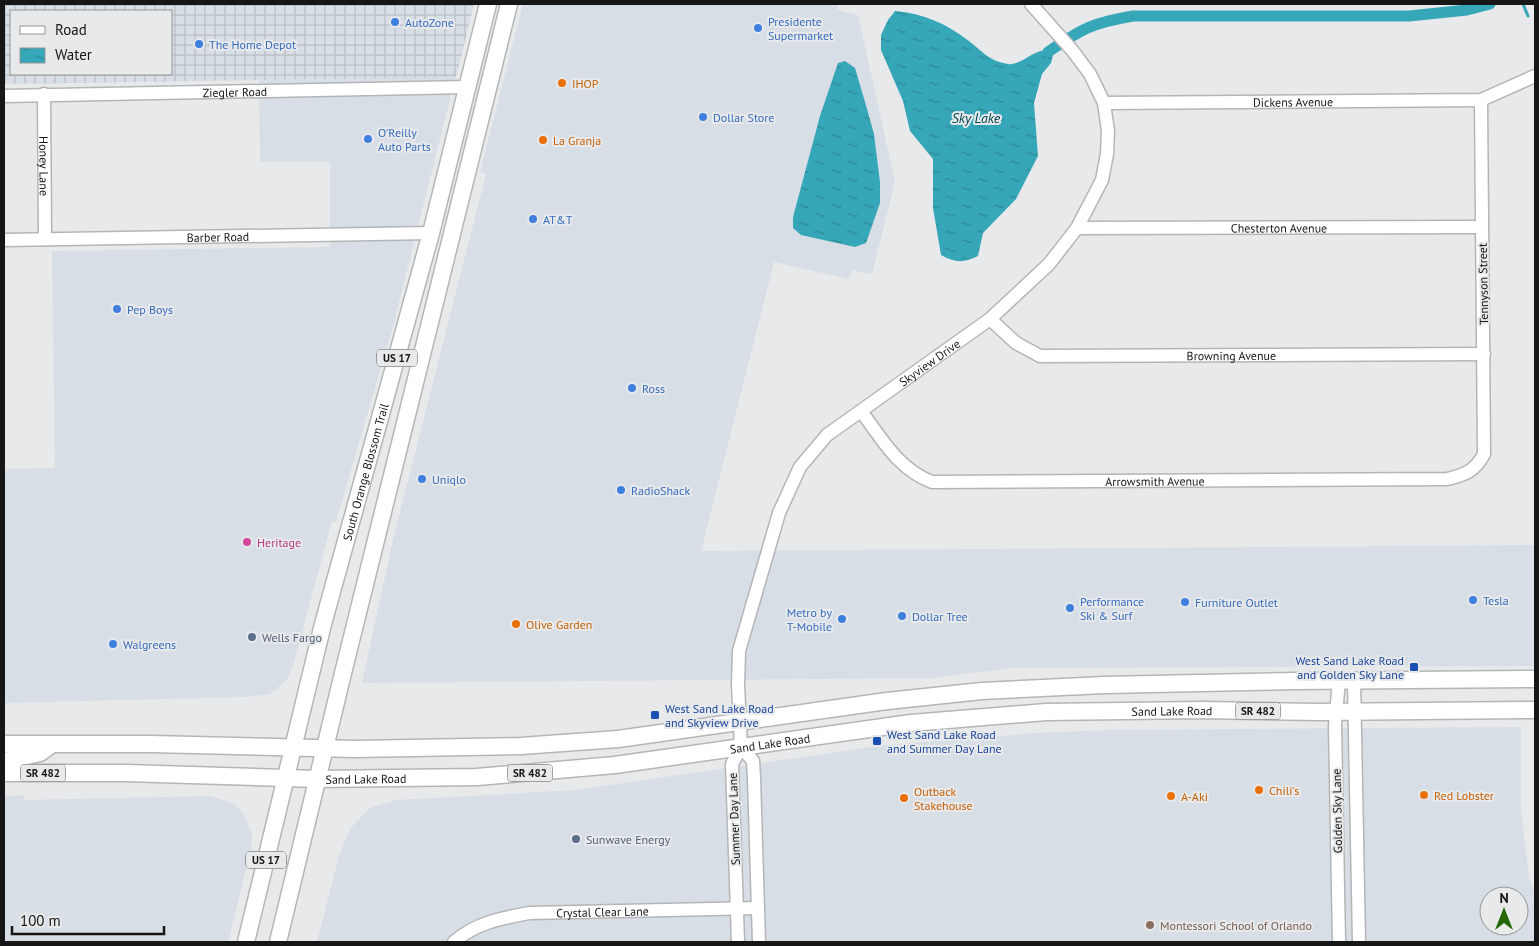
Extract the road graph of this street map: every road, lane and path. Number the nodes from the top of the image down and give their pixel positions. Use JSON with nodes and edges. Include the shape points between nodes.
{"nodes":[{"id":1,"x":488,"y":4,"type":"edge"},
{"id":2,"x":510,"y":4,"type":"edge"},
{"id":3,"x":1031,"y":4,"type":"edge"},
{"id":4,"x":1535,"y":76,"type":"edge"},
{"id":5,"x":467,"y":87,"type":"junction"},
{"id":6,"x":44,"y":94,"type":"junction"},
{"id":7,"x":4,"y":96,"type":"edge"},
{"id":8,"x":1481,"y":100,"type":"junction"},
{"id":9,"x":1104,"y":103,"type":"junction"},
{"id":10,"x":438,"y":204,"type":"junction"},
{"id":11,"x":1482,"y":227,"type":"junction"},
{"id":12,"x":1077,"y":228,"type":"junction"},
{"id":13,"x":431,"y":233,"type":"junction"},
{"id":14,"x":451,"y":237,"type":"junction"},
{"id":15,"x":45,"y":239,"type":"junction"},
{"id":16,"x":4,"y":240,"type":"edge"},
{"id":17,"x":445,"y":263,"type":"junction"},
{"id":18,"x":990,"y":320,"type":"junction"},
{"id":19,"x":1484,"y":354,"type":"junction"},
{"id":20,"x":861,"y":411,"type":"junction"},
{"id":21,"x":1477,"y":467,"type":"joint"},
{"id":22,"x":1535,"y":679,"type":"edge"},
{"id":23,"x":1346,"y":681,"type":"junction"},
{"id":24,"x":982,"y":691,"type":"junction"},
{"id":25,"x":1535,"y":710,"type":"edge"},
{"id":26,"x":1356,"y":711,"type":"junction"},
{"id":27,"x":1336,"y":712,"type":"junction"},
{"id":28,"x":981,"y":717,"type":"junction"},
{"id":29,"x":742,"y":722,"type":"junction"},
{"id":30,"x":4,"y":744,"type":"edge"},
{"id":31,"x":52,"y":744,"type":"junction"},
{"id":32,"x":742,"y":747,"type":"junction"},
{"id":33,"x":294,"y":748,"type":"junction"},
{"id":34,"x":325,"y":749,"type":"junction"},
{"id":35,"x":4,"y":761,"type":"edge"},
{"id":36,"x":4,"y":774,"type":"edge"},
{"id":37,"x":286,"y":778,"type":"junction"},
{"id":38,"x":317,"y":779,"type":"junction"},
{"id":39,"x":737,"y":908,"type":"junction"},
{"id":40,"x":758,"y":908,"type":"junction"},
{"id":41,"x":246,"y":942,"type":"edge"},
{"id":42,"x":278,"y":942,"type":"edge"},
{"id":43,"x":454,"y":942,"type":"edge"},
{"id":44,"x":738,"y":942,"type":"edge"},
{"id":45,"x":759,"y":942,"type":"edge"},
{"id":46,"x":1339,"y":942,"type":"edge"},
{"id":47,"x":1359,"y":942,"type":"edge"}],
"edges":[{"from":1,"to":5,"type":"main road","name":"South Orange Blossom Trail","number":"US 17"},
{"from":2,"to":14,"type":"main road","name":"South Orange Blossom Trail","number":"US 17"},
{"from":3,"to":9,"type":"street","name":"Skyview Drive","via":[[1090,74]]},
{"from":4,"to":8,"type":"street"},
{"from":5,"to":6,"type":"street","name":"Ziegler Road"},
{"from":5,"to":10,"type":"main road","name":"South Orange Blossom Trail","number":"US 17"},
{"from":6,"to":7,"type":"street","name":"Ziegler Road"},
{"from":6,"to":15,"type":"street","name":"Honey Lane"},
{"from":8,"to":9,"type":"street","name":"Dickens Avenue"},
{"from":8,"to":11,"type":"street","name":"Tennyson Street"},
{"from":9,"to":12,"type":"street","name":"Skyview Drive","via":[[1108,131],[1102,180]]},
{"from":10,"to":13,"type":"main road","name":"South Orange Blossom Trail","number":"US 17"},
{"from":10,"to":14,"type":"main road","via":[[440,219]]},
{"from":11,"to":12,"type":"street","name":"Chesterton Avenue"},
{"from":11,"to":19,"type":"street","name":"Tennyson Street"},
{"from":12,"to":18,"type":"street","name":"Skyview Drive","via":[[1050,264]]},
{"from":13,"to":15,"type":"street","name":"Barber Road"},
{"from":13,"to":17,"type":"main road","via":[[444,249]]},
{"from":13,"to":33,"type":"main road","name":"South Orange Blossom Trail","number":"US 17","via":[[338,568]]},
{"from":14,"to":17,"type":"main road","name":"South Orange Blossom Trail","number":"US 17"},
{"from":15,"to":16,"type":"street","name":"Barber Road"},
{"from":17,"to":34,"type":"main road","name":"South Orange Blossom Trail","number":"US 17"},
{"from":18,"to":19,"type":"street","name":"Browning Avenue","via":[[1016,343],[1040,356]]},
{"from":18,"to":20,"type":"street","name":"Skyview Drive"},
{"from":19,"to":21,"type":"street","name":"Tennyson Street","via":[[1484,454]]},
{"from":20,"to":21,"type":"street","name":"Arrowsmith Avenue","via":[[900,463],[916,476],[932,482],[1447,479],[1465,475]]},
{"from":20,"to":29,"type":"street","name":"Skyview Drive","via":[[827,435],[800,467],[778,513],[739,651]]},
{"from":22,"to":23,"type":"main road","name":"Sand Lake Road","number":"SR 482"},
{"from":23,"to":24,"type":"main road","name":"Sand Lake Road","number":"SR 482","via":[[1104,685]]},
{"from":23,"to":26,"type":"street","name":"Golden Sky Lane"},
{"from":23,"to":27,"type":"street","name":"Golden Sky Lane"},
{"from":24,"to":28,"type":"main road"},
{"from":24,"to":29,"type":"main road","name":"Sand Lake Road","number":"SR 482","via":[[906,698]]},
{"from":25,"to":26,"type":"main road","name":"Sand Lake Road","number":"SR 482"},
{"from":26,"to":27,"type":"main road","name":"Sand Lake Road","number":"SR 482"},
{"from":26,"to":47,"type":"street","name":"Golden Sky Lane"},
{"from":27,"to":28,"type":"main road","name":"Sand Lake Road","number":"SR 482","via":[[1097,710]]},
{"from":27,"to":46,"type":"street","name":"Golden Sky Lane"},
{"from":28,"to":32,"type":"main road","name":"Sand Lake Road","number":"SR 482"},
{"from":29,"to":32,"type":"street","name":"Skyview Drive"},
{"from":29,"to":34,"type":"main road","name":"Sand Lake Road","number":"SR 482","via":[[565,744]]},
{"from":30,"to":31,"type":"main road","name":"Sand Lake Road","number":"SR 482"},
{"from":31,"to":33,"type":"main road","name":"Sand Lake Road","number":"SR 482"},
{"from":31,"to":35,"type":"main road","via":[[40,753]]},
{"from":32,"to":38,"type":"main road","name":"Sand Lake Road","number":"SR 482","via":[[555,772],[477,777]]},
{"from":32,"to":39,"type":"street","name":"Summer Day Lane","via":[[732,764]]},
{"from":32,"to":40,"type":"street","name":"Summer Day Lane","via":[[753,760]]},
{"from":33,"to":34,"type":"main road","name":"Sand Lake Road","number":"SR 482"},
{"from":33,"to":37,"type":"main road","name":"South Orange Blossom Trail","number":"US 17"},
{"from":34,"to":38,"type":"main road","name":"South Orange Blossom Trail","number":"US 17"},
{"from":36,"to":37,"type":"main road","name":"Sand Lake Road","number":"SR 482"},
{"from":37,"to":38,"type":"main road","name":"Sand Lake Road","number":"SR 482"},
{"from":37,"to":41,"type":"main road","name":"South Orange Blossom Trail","number":"US 17"},
{"from":38,"to":42,"type":"main road","name":"South Orange Blossom Trail","number":"US 17"},
{"from":39,"to":40,"type":"street","name":"Crystal Clear Lane"},
{"from":39,"to":43,"type":"street","name":"Crystal Clear Lane","via":[[530,913],[496,919],[474,928]]},
{"from":39,"to":44,"type":"street","name":"Summer Day Lane"},
{"from":40,"to":45,"type":"street","name":"Summer Day Lane"}]}
